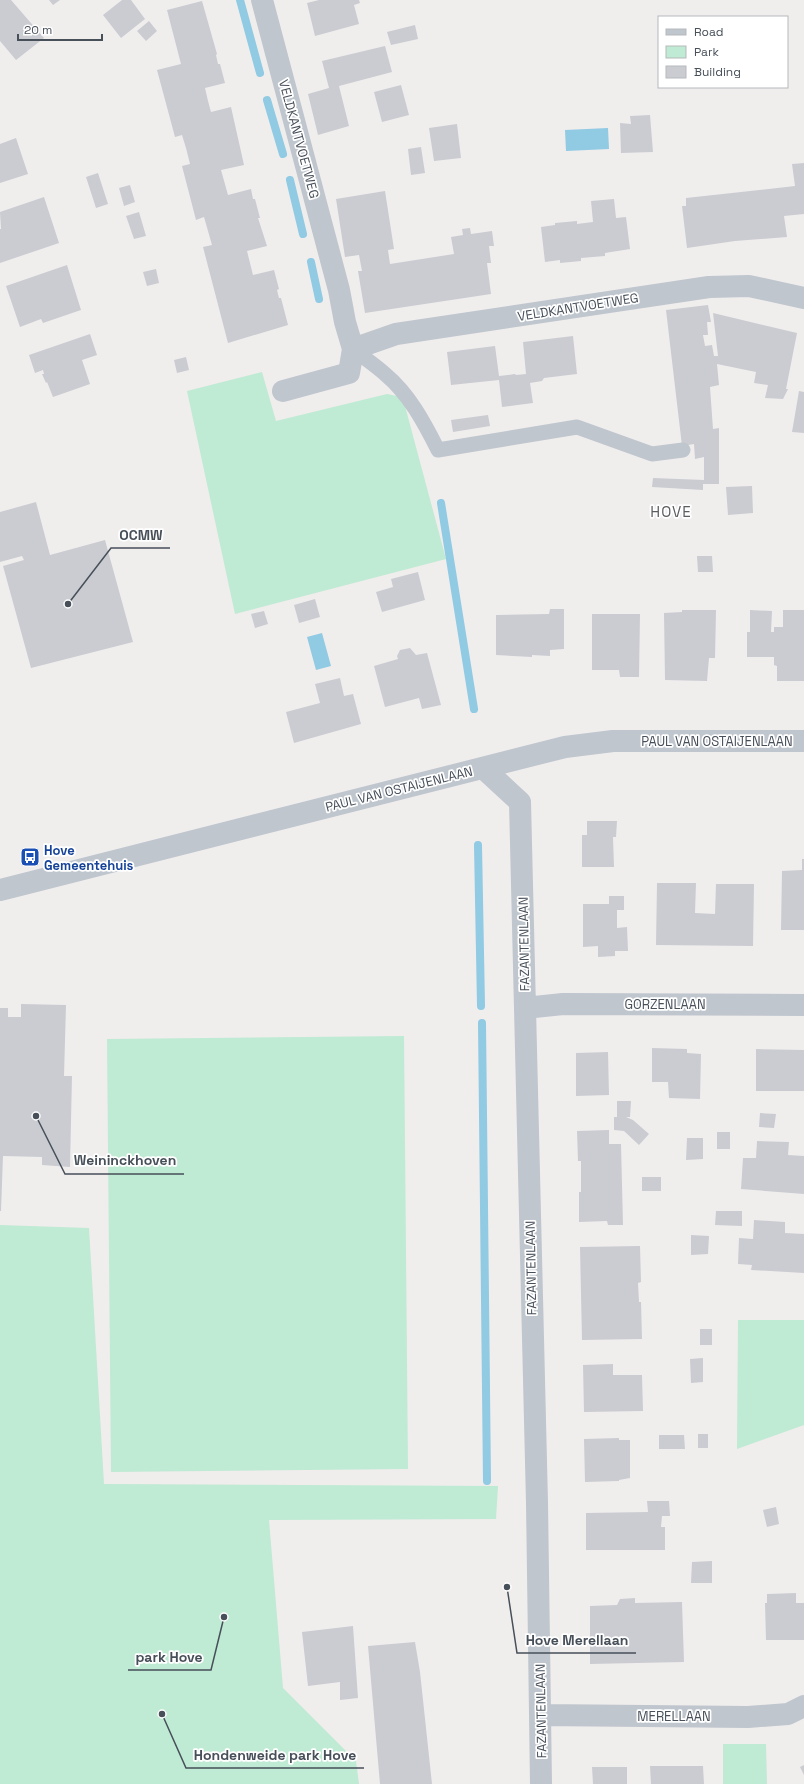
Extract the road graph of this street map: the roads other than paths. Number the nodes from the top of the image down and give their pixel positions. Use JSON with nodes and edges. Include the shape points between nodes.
{"nodes":[{"id":1,"x":262,"y":0,"type":"edge"},
{"id":2,"x":804,"y":298,"type":"edge"},
{"id":3,"x":353,"y":349,"type":"junction"},
{"id":4,"x":283,"y":391,"type":"dead end"},
{"id":5,"x":683,"y":450,"type":"dead end"},
{"id":6,"x":804,"y":741,"type":"edge"},
{"id":7,"x":483,"y":768,"type":"junction"},
{"id":8,"x":0,"y":890,"type":"edge"},
{"id":9,"x":804,"y":1005,"type":"edge"},
{"id":10,"x":525,"y":1008,"type":"junction"},
{"id":11,"x":804,"y":1706,"type":"edge"},
{"id":12,"x":541,"y":1715,"type":"junction"},
{"id":13,"x":541,"y":1784,"type":"edge"}],
"edges":[{"from":1,"to":3,"type":"street","name":"VELDKANTVOETWEG"},
{"from":2,"to":3,"type":"street","name":"VELDKANTVOETWEG","via":[[749,286],[709,287],[396,334]]},
{"from":3,"to":4,"type":"street","name":"VELDKANTVOETWEG","via":[[349,374]]},
{"from":3,"to":5,"type":"lane","via":[[385,374],[408,398],[438,450],[577,427],[652,454]]},
{"from":6,"to":7,"type":"street","name":"PAUL VAN OSTAIJENLAAN","via":[[613,741],[565,748]]},
{"from":7,"to":8,"type":"street","name":"PAUL VAN OSTAIJENLAAN"},
{"from":7,"to":10,"type":"street","name":"FAZANTENLAAN","via":[[520,802]]},
{"from":9,"to":10,"type":"street","name":"GORZENLAAN","via":[[563,1004]]},
{"from":10,"to":12,"type":"street","name":"FAZANTENLAAN"},
{"from":11,"to":12,"type":"street","name":"MERELLAAN","via":[[788,1714],[748,1717]]},
{"from":12,"to":13,"type":"street","name":"FAZANTENLAAN"}]}
